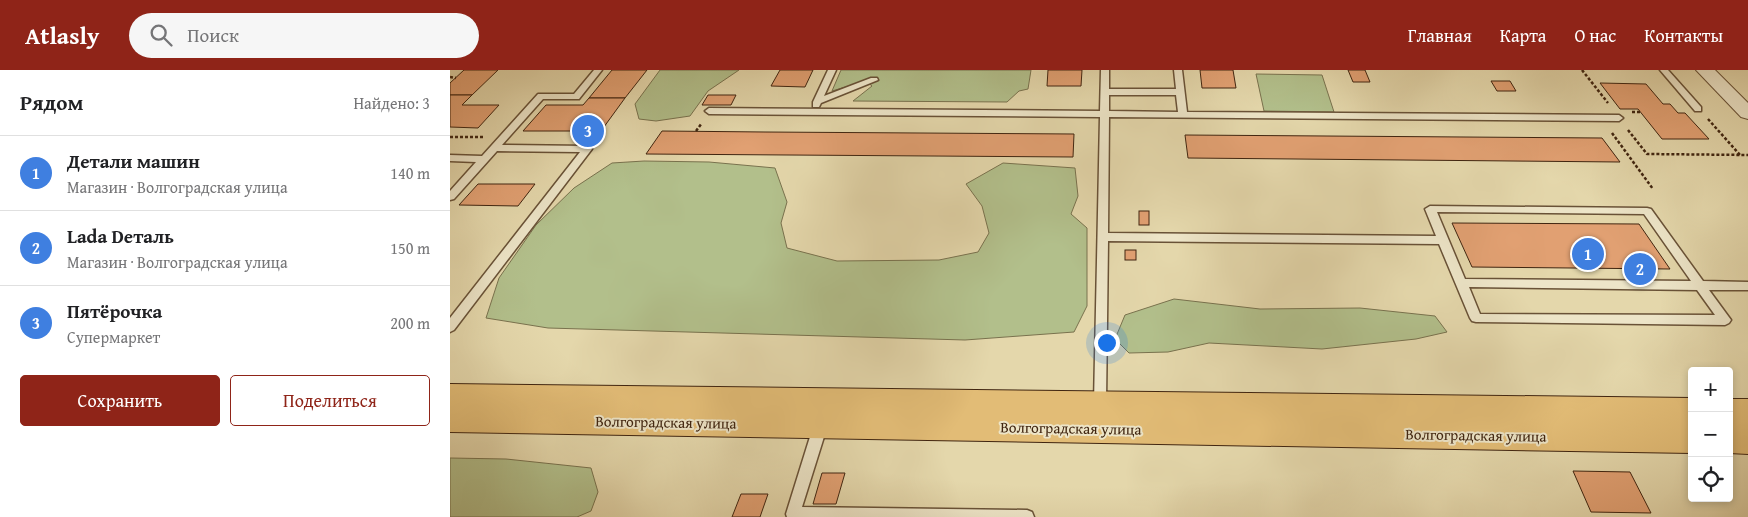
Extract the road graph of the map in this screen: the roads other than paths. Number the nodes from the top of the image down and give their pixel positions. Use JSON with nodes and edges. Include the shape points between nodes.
{"nodes":[{"id":1,"x":598,"y":70,"type":"edge"},
{"id":2,"x":832,"y":70,"type":"edge"},
{"id":3,"x":1106,"y":70,"type":"edge"},
{"id":4,"x":1178,"y":70,"type":"edge"},
{"id":5,"x":1664,"y":70,"type":"edge"},
{"id":6,"x":1705,"y":70,"type":"edge"},
{"id":7,"x":874,"y":80,"type":"dead end"},
{"id":8,"x":1105,"y":92,"type":"junction"},
{"id":9,"x":1180,"y":92,"type":"junction"},
{"id":10,"x":817,"y":102,"type":"junction"},
{"id":11,"x":1698,"y":109,"type":"road end"},
{"id":12,"x":709,"y":111,"type":"dead end"},
{"id":13,"x":812,"y":112,"type":"junction"},
{"id":14,"x":1748,"y":113,"type":"edge"},
{"id":15,"x":1105,"y":114,"type":"junction"},
{"id":16,"x":1183,"y":115,"type":"junction"},
{"id":17,"x":1617,"y":115,"type":"road end"},
{"id":18,"x":494,"y":148,"type":"junction"},
{"id":19,"x":450,"y":158,"type":"edge"},
{"id":20,"x":485,"y":159,"type":"junction"},
{"id":21,"x":450,"y":197,"type":"edge"},
{"id":22,"x":1103,"y":237,"type":"junction"},
{"id":23,"x":1443,"y":240,"type":"junction"},
{"id":24,"x":1462,"y":284,"type":"junction"},
{"id":25,"x":1701,"y":286,"type":"junction"},
{"id":26,"x":1748,"y":286,"type":"edge"},
{"id":27,"x":450,"y":328,"type":"edge"},
{"id":28,"x":450,"y":397,"type":"edge"},
{"id":29,"x":1100,"y":403,"type":"junction"},
{"id":30,"x":1688,"y":412,"type":"edge"},
{"id":31,"x":1733,"y":413,"type":"edge"},
{"id":32,"x":1748,"y":413,"type":"edge"},
{"id":33,"x":450,"y":418,"type":"edge"},
{"id":34,"x":821,"y":424,"type":"junction"},
{"id":35,"x":1688,"y":439,"type":"edge"},
{"id":36,"x":1733,"y":439,"type":"edge"},
{"id":37,"x":1748,"y":440,"type":"edge"},
{"id":38,"x":1027,"y":517,"type":"edge"}],
"edges":[{"from":1,"to":18,"type":"lane","via":[[576,97],[541,96]]},
{"from":2,"to":10,"type":"lane"},
{"from":3,"to":8,"type":"lane"},
{"from":4,"to":9,"type":"lane"},
{"from":5,"to":11,"type":"lane"},
{"from":6,"to":14,"type":"street"},
{"from":7,"to":10,"type":"lane"},
{"from":8,"to":9,"type":"lane"},
{"from":8,"to":15,"type":"lane"},
{"from":9,"to":16,"type":"lane"},
{"from":10,"to":13,"type":"lane"},
{"from":12,"to":13,"type":"lane"},
{"from":13,"to":15,"type":"lane"},
{"from":15,"to":16,"type":"lane"},
{"from":15,"to":22,"type":"lane"},
{"from":16,"to":17,"type":"lane"},
{"from":18,"to":20,"type":"lane"},
{"from":18,"to":27,"type":"lane","via":[[587,148]]},
{"from":19,"to":20,"type":"lane"},
{"from":20,"to":21,"type":"lane"},
{"from":22,"to":23,"type":"lane"},
{"from":22,"to":29,"type":"lane"},
{"from":23,"to":24,"type":"lane"},
{"from":23,"to":25,"type":"lane","via":[[1430,209],[1648,211]]},
{"from":24,"to":25,"type":"lane"},
{"from":24,"to":25,"type":"lane","via":[[1476,318],[1725,320]]},
{"from":25,"to":26,"type":"lane"},
{"from":28,"to":29,"type":"main road","name":"Волгоградская улица"},
{"from":29,"to":30,"type":"main road","name":"Волгоградская улица"},
{"from":31,"to":32,"type":"main road"},
{"from":33,"to":34,"type":"main road","name":"Волгоградская улица"},
{"from":34,"to":35,"type":"main road","name":"Волгоградская улица"},
{"from":34,"to":38,"type":"lane","via":[[793,514]]},
{"from":36,"to":37,"type":"main road"}]}
